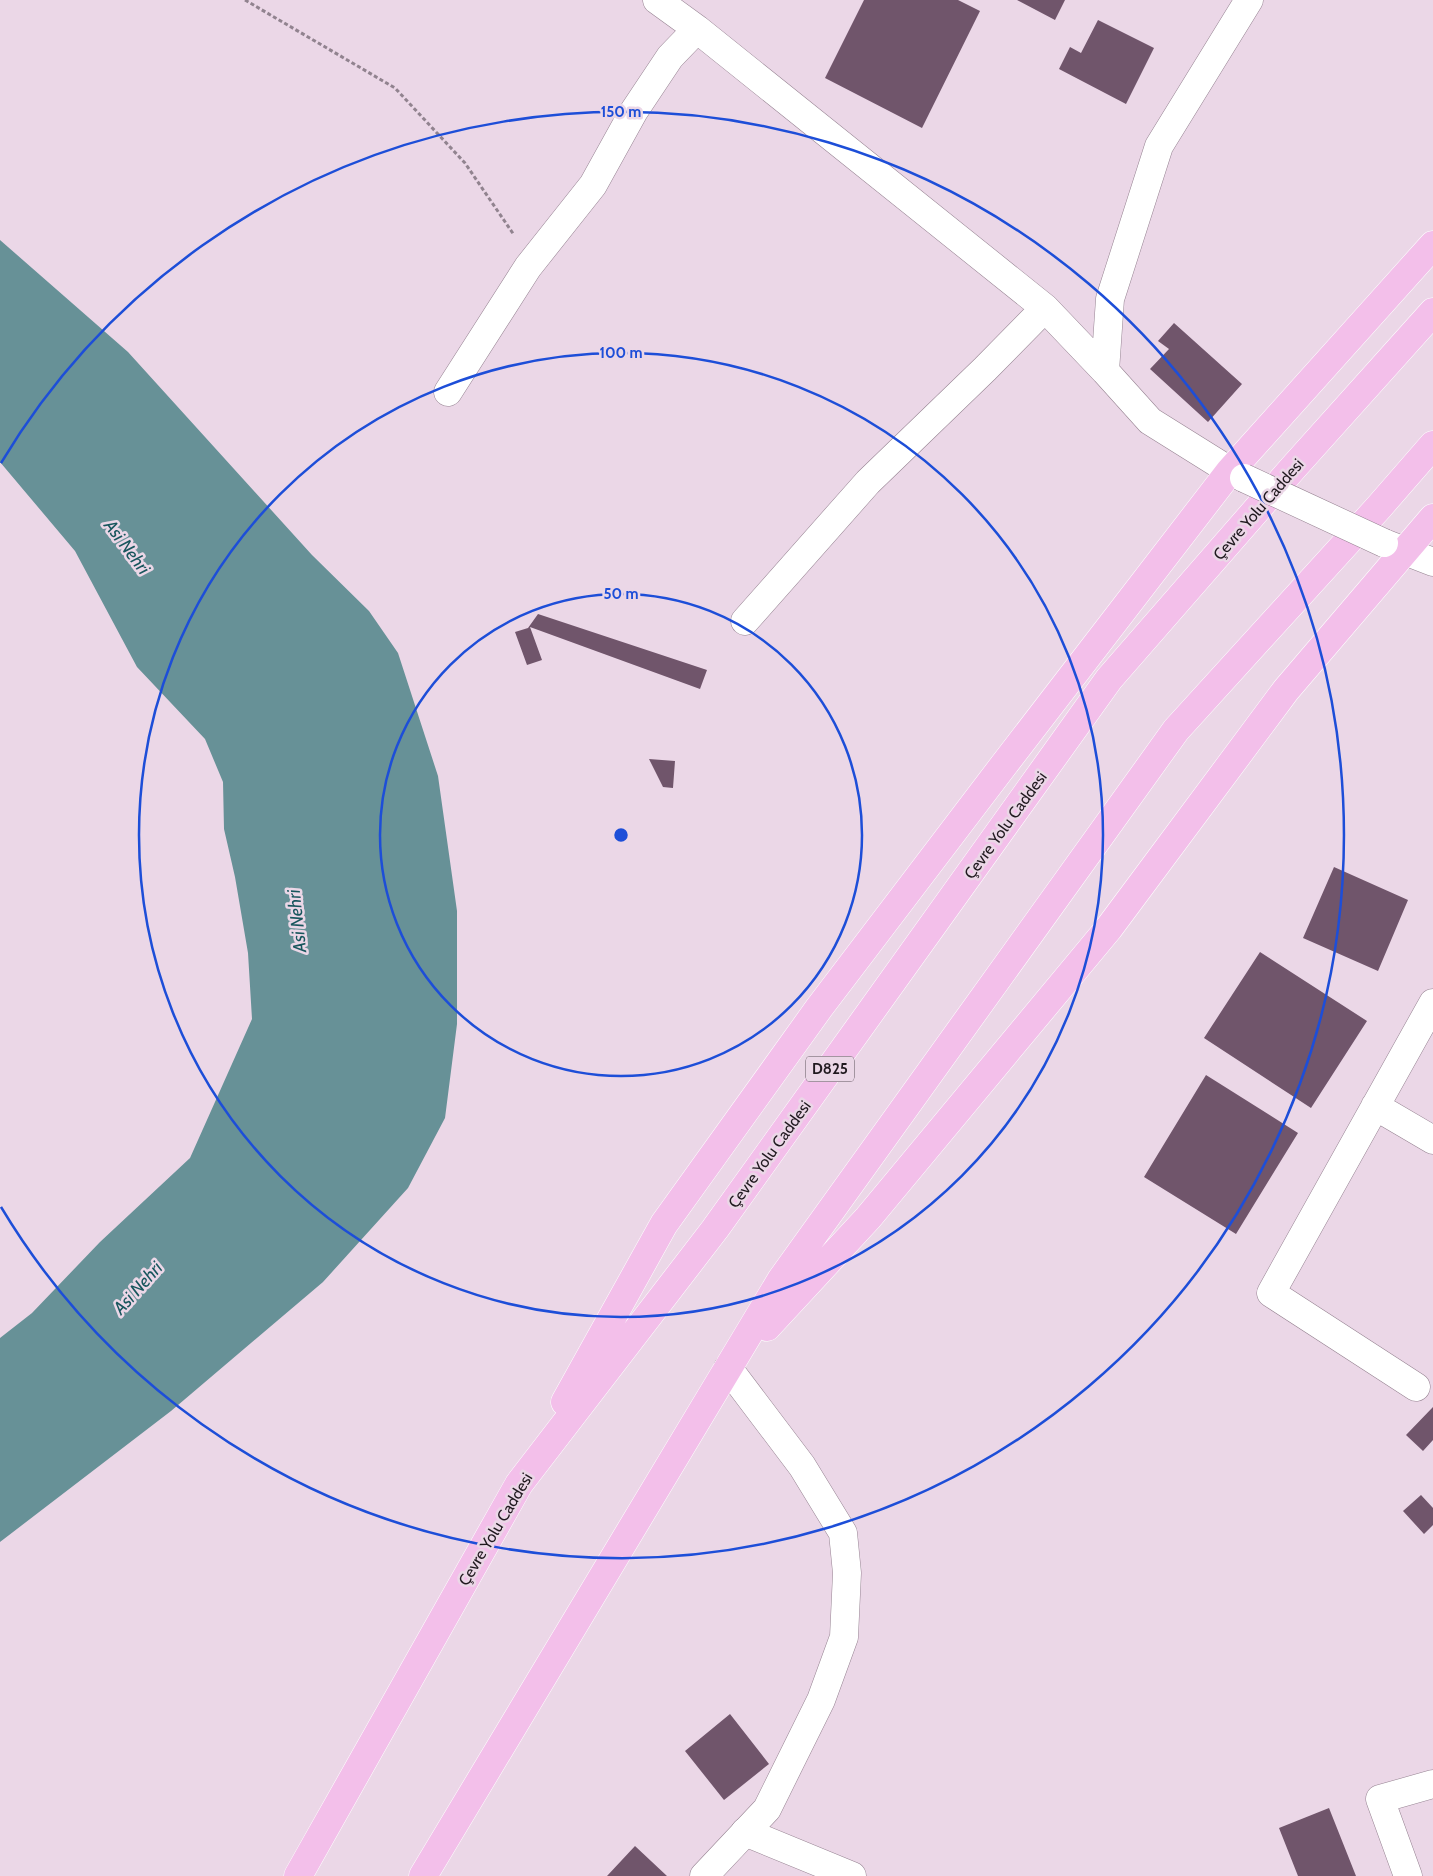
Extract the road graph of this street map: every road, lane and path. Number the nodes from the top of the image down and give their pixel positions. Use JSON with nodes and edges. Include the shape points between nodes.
{"nodes":[{"id":1,"x":244,"y":0,"type":"edge"},
{"id":2,"x":656,"y":0,"type":"edge"},
{"id":3,"x":1249,"y":0,"type":"edge"},
{"id":4,"x":698,"y":29,"type":"junction"},
{"id":5,"x":1433,"y":245,"type":"edge"},
{"id":6,"x":532,"y":262,"type":"junction"},
{"id":7,"x":1045,"y":308,"type":"junction"},
{"id":8,"x":1433,"y":312,"type":"edge"},
{"id":9,"x":1105,"y":371,"type":"junction"},
{"id":10,"x":448,"y":392,"type":"dead end"},
{"id":11,"x":1433,"y":445,"type":"edge"},
{"id":12,"x":1237,"y":474,"type":"junction"},
{"id":13,"x":1433,"y":518,"type":"edge"},
{"id":14,"x":1394,"y":547,"type":"junction"},
{"id":15,"x":1433,"y":562,"type":"edge"},
{"id":16,"x":745,"y":621,"type":"dead end"},
{"id":17,"x":1433,"y":1002,"type":"edge"},
{"id":18,"x":1375,"y":1106,"type":"junction"},
{"id":19,"x":1433,"y":1140,"type":"edge"},
{"id":20,"x":728,"y":1368,"type":"junction"},
{"id":21,"x":1416,"y":1387,"type":"dead end"},
{"id":22,"x":519,"y":1484,"type":"junction"},
{"id":23,"x":1433,"y":1784,"type":"edge"},
{"id":24,"x":745,"y":1832,"type":"junction"},
{"id":25,"x":298,"y":1876,"type":"edge"},
{"id":26,"x":423,"y":1876,"type":"edge"},
{"id":27,"x":704,"y":1876,"type":"edge"},
{"id":28,"x":852,"y":1876,"type":"edge"},
{"id":29,"x":1408,"y":1876,"type":"edge"}],
"edges":[{"from":1,"to":6,"type":"path","via":[[395,88],[465,163]]},
{"from":2,"to":4,"type":"street"},
{"from":3,"to":9,"type":"street","via":[[1160,146],[1110,299]]},
{"from":4,"to":6,"type":"street","via":[[670,58],[634,110],[593,185]]},
{"from":4,"to":7,"type":"street"},
{"from":5,"to":12,"type":"highway"},
{"from":6,"to":10,"type":"street"},
{"from":7,"to":9,"type":"street"},
{"from":7,"to":16,"type":"street","via":[[868,482]]},
{"from":8,"to":22,"type":"highway","name":"Çevre Yolu Caddesi","number":"D825","via":[[1109,679],[715,1229]]},
{"from":9,"to":12,"type":"street","via":[[1150,421]]},
{"from":11,"to":20,"type":"highway","via":[[1176,730],[781,1280]]},
{"from":12,"to":14,"type":"street","bridge":true},
{"from":12,"to":22,"type":"highway","via":[[1003,766],[819,1008],[664,1224]]},
{"from":13,"to":14,"type":"highway"},
{"from":14,"to":15,"type":"street"},
{"from":14,"to":20,"type":"highway","via":[[1109,928],[868,1218]]},
{"from":17,"to":18,"type":"street"},
{"from":18,"to":19,"type":"street"},
{"from":18,"to":21,"type":"street","via":[[1271,1293]]},
{"from":20,"to":24,"type":"street","via":[[802,1466],[843,1533],[847,1573],[844,1637],[822,1700],[767,1809]]},
{"from":20,"to":26,"type":"highway"},
{"from":22,"to":25,"type":"highway","name":"Çevre Yolu Caddesi","number":"D825"},
{"from":23,"to":29,"type":"street","via":[[1380,1799]]},
{"from":24,"to":27,"type":"street"},
{"from":24,"to":28,"type":"street"}]}
